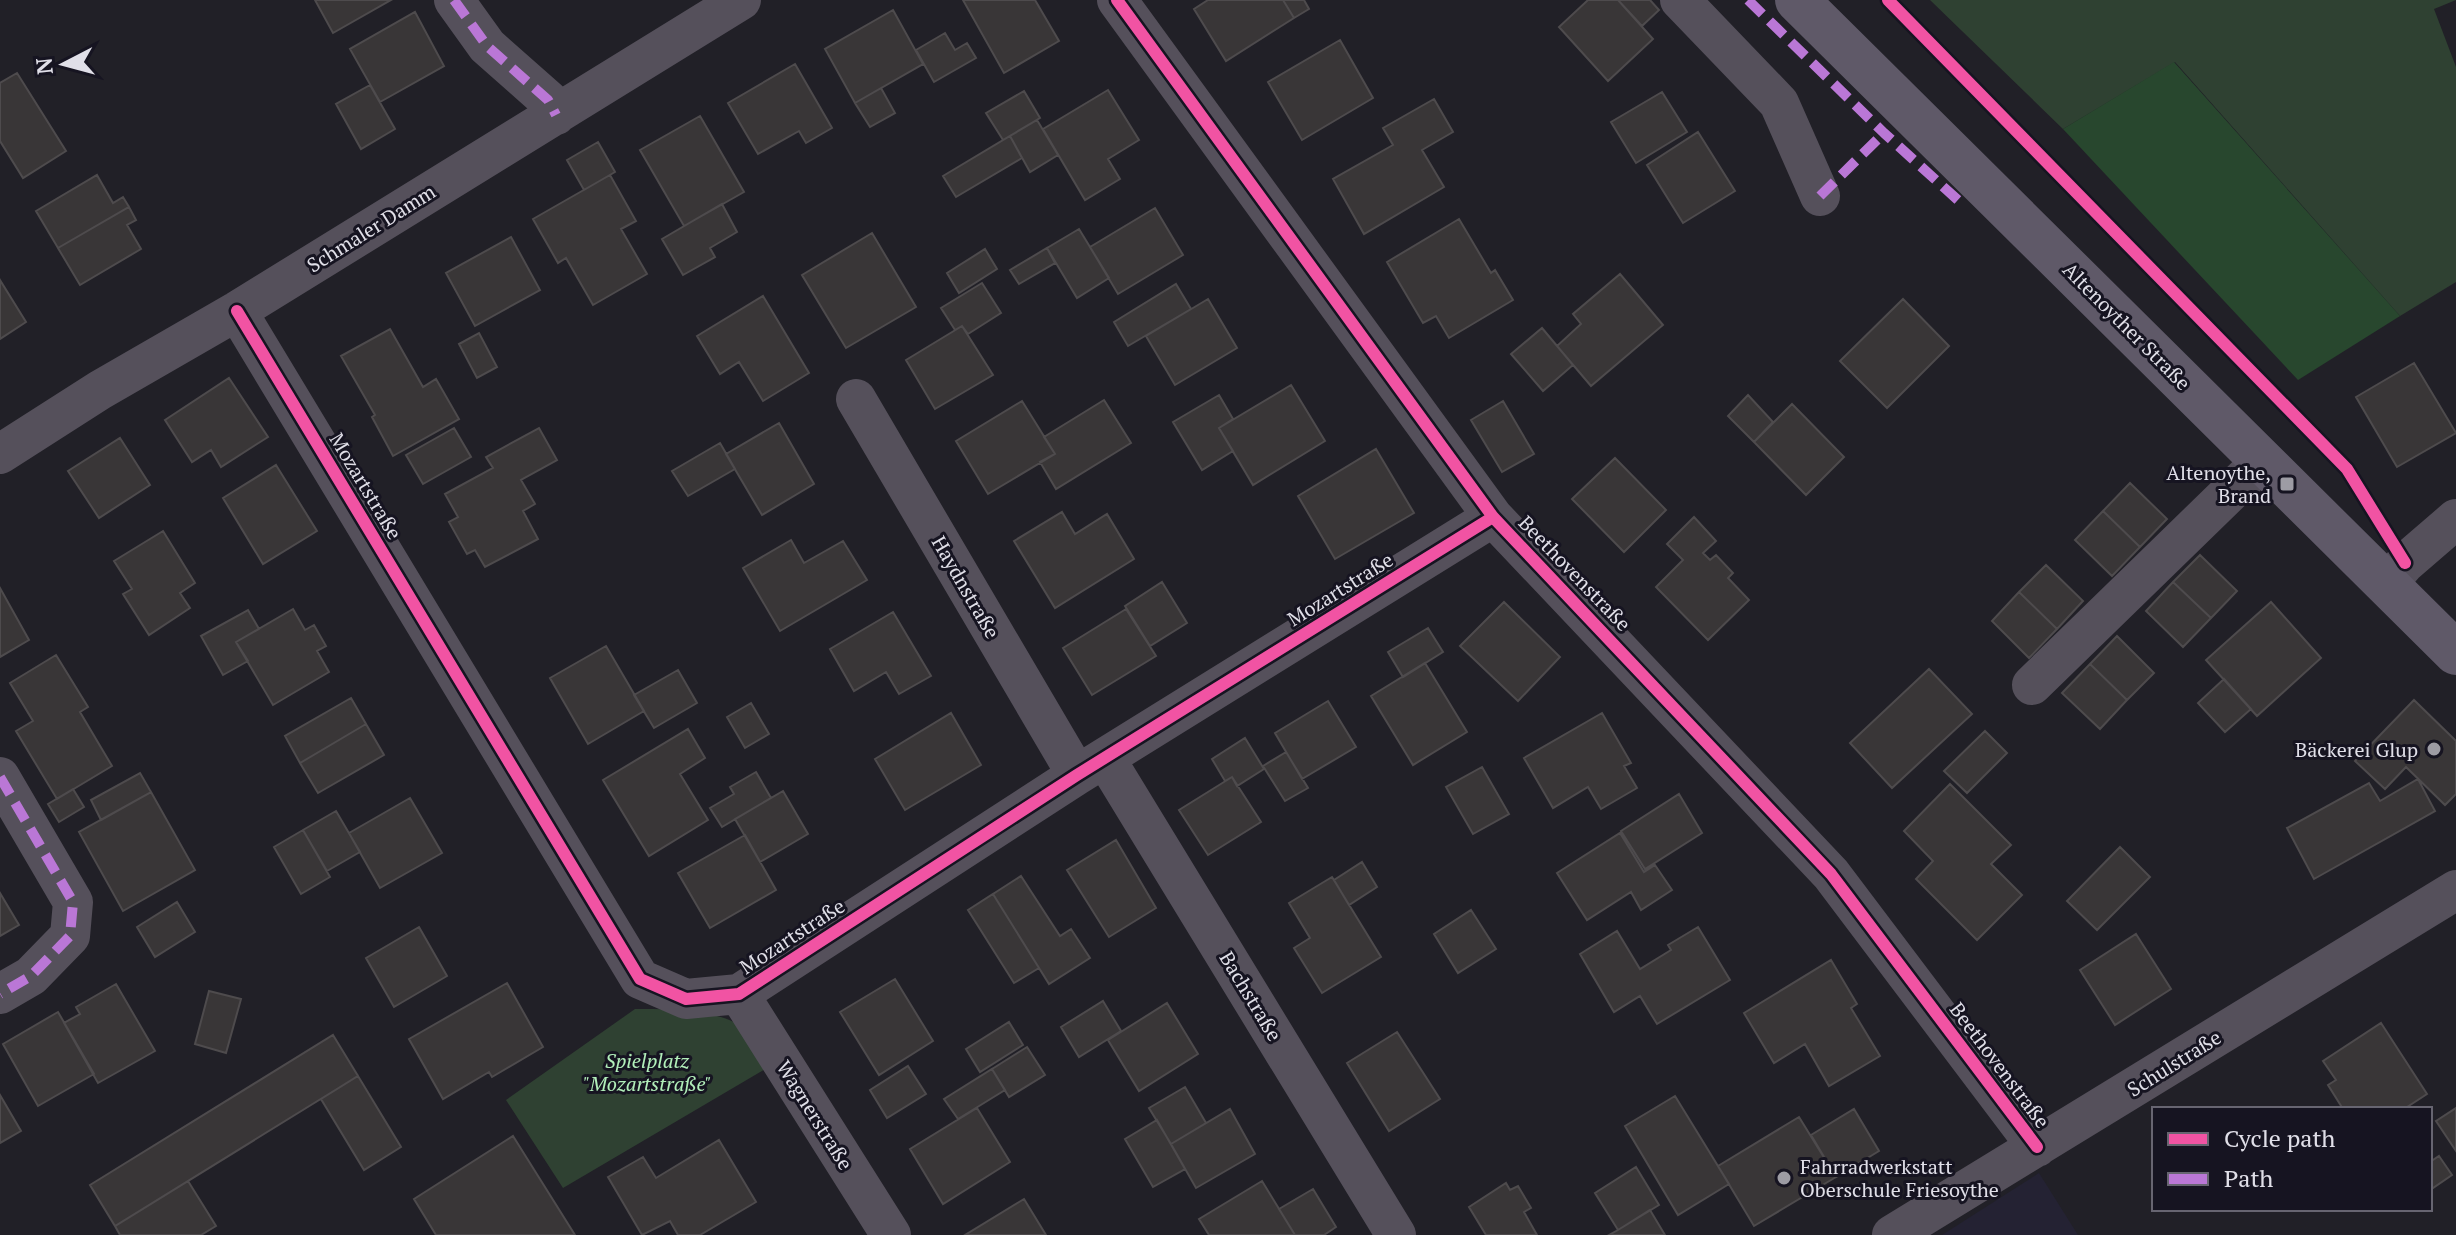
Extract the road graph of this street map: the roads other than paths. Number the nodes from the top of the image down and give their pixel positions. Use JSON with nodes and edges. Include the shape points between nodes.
{"nodes":[{"id":1,"x":454,"y":0,"type":"edge"},
{"id":2,"x":741,"y":0,"type":"edge"},
{"id":3,"x":1117,"y":0,"type":"edge"},
{"id":4,"x":1680,"y":0,"type":"edge"},
{"id":5,"x":1797,"y":0,"type":"edge"},
{"id":6,"x":556,"y":115,"type":"junction"},
{"id":7,"x":1820,"y":196,"type":"dead end"},
{"id":8,"x":237,"y":311,"type":"junction"},
{"id":9,"x":856,"y":399,"type":"dead end"},
{"id":10,"x":0,"y":454,"type":"edge"},
{"id":11,"x":2263,"y":460,"type":"junction"},
{"id":12,"x":1493,"y":517,"type":"junction"},
{"id":13,"x":2456,"y":519,"type":"edge"},
{"id":14,"x":2387,"y":584,"type":"junction"},
{"id":15,"x":2456,"y":653,"type":"edge"},
{"id":16,"x":2032,"y":685,"type":"dead end"},
{"id":17,"x":1091,"y":766,"type":"junction"},
{"id":18,"x":0,"y":777,"type":"edge"},
{"id":19,"x":2456,"y":890,"type":"edge"},
{"id":20,"x":0,"y":994,"type":"edge"},
{"id":21,"x":739,"y":994,"type":"junction"},
{"id":22,"x":2037,"y":1147,"type":"junction"},
{"id":23,"x":891,"y":1235,"type":"edge"},
{"id":24,"x":1396,"y":1235,"type":"edge"},
{"id":25,"x":1892,"y":1235,"type":"edge"}],
"edges":[{"from":1,"to":6,"type":"street","via":[[487,46],[548,100]]},
{"from":2,"to":6,"type":"street","name":"Schmaler Damm"},
{"from":3,"to":12,"type":"street","name":"Beethovenstraße"},
{"from":4,"to":7,"type":"street","via":[[1779,103]]},
{"from":5,"to":11,"type":"main road","name":"Altenoyther Straße"},
{"from":6,"to":8,"type":"street","name":"Schmaler Damm"},
{"from":8,"to":10,"type":"street","name":"Schmaler Damm"},
{"from":8,"to":21,"type":"street","name":"Mozartstraße","via":[[640,979],[686,999]]},
{"from":9,"to":17,"type":"street","name":"Haydnstraße"},
{"from":11,"to":14,"type":"main road","name":"Altenoyther Straße"},
{"from":11,"to":16,"type":"street"},
{"from":12,"to":17,"type":"street","name":"Mozartstraße"},
{"from":12,"to":22,"type":"street","name":"Beethovenstraße","via":[[1831,874]]},
{"from":13,"to":14,"type":"street"},
{"from":14,"to":15,"type":"main road","name":"Altenoyther Straße"},
{"from":17,"to":21,"type":"street","name":"Mozartstraße"},
{"from":17,"to":24,"type":"street","name":"Bachstraße"},
{"from":18,"to":20,"type":"street","via":[[73,902],[70,936],[31,976]]},
{"from":19,"to":22,"type":"street","name":"Schulstraße"},
{"from":21,"to":23,"type":"street","name":"Wagnerstraße"},
{"from":22,"to":25,"type":"street","name":"Schulstraße"}]}
